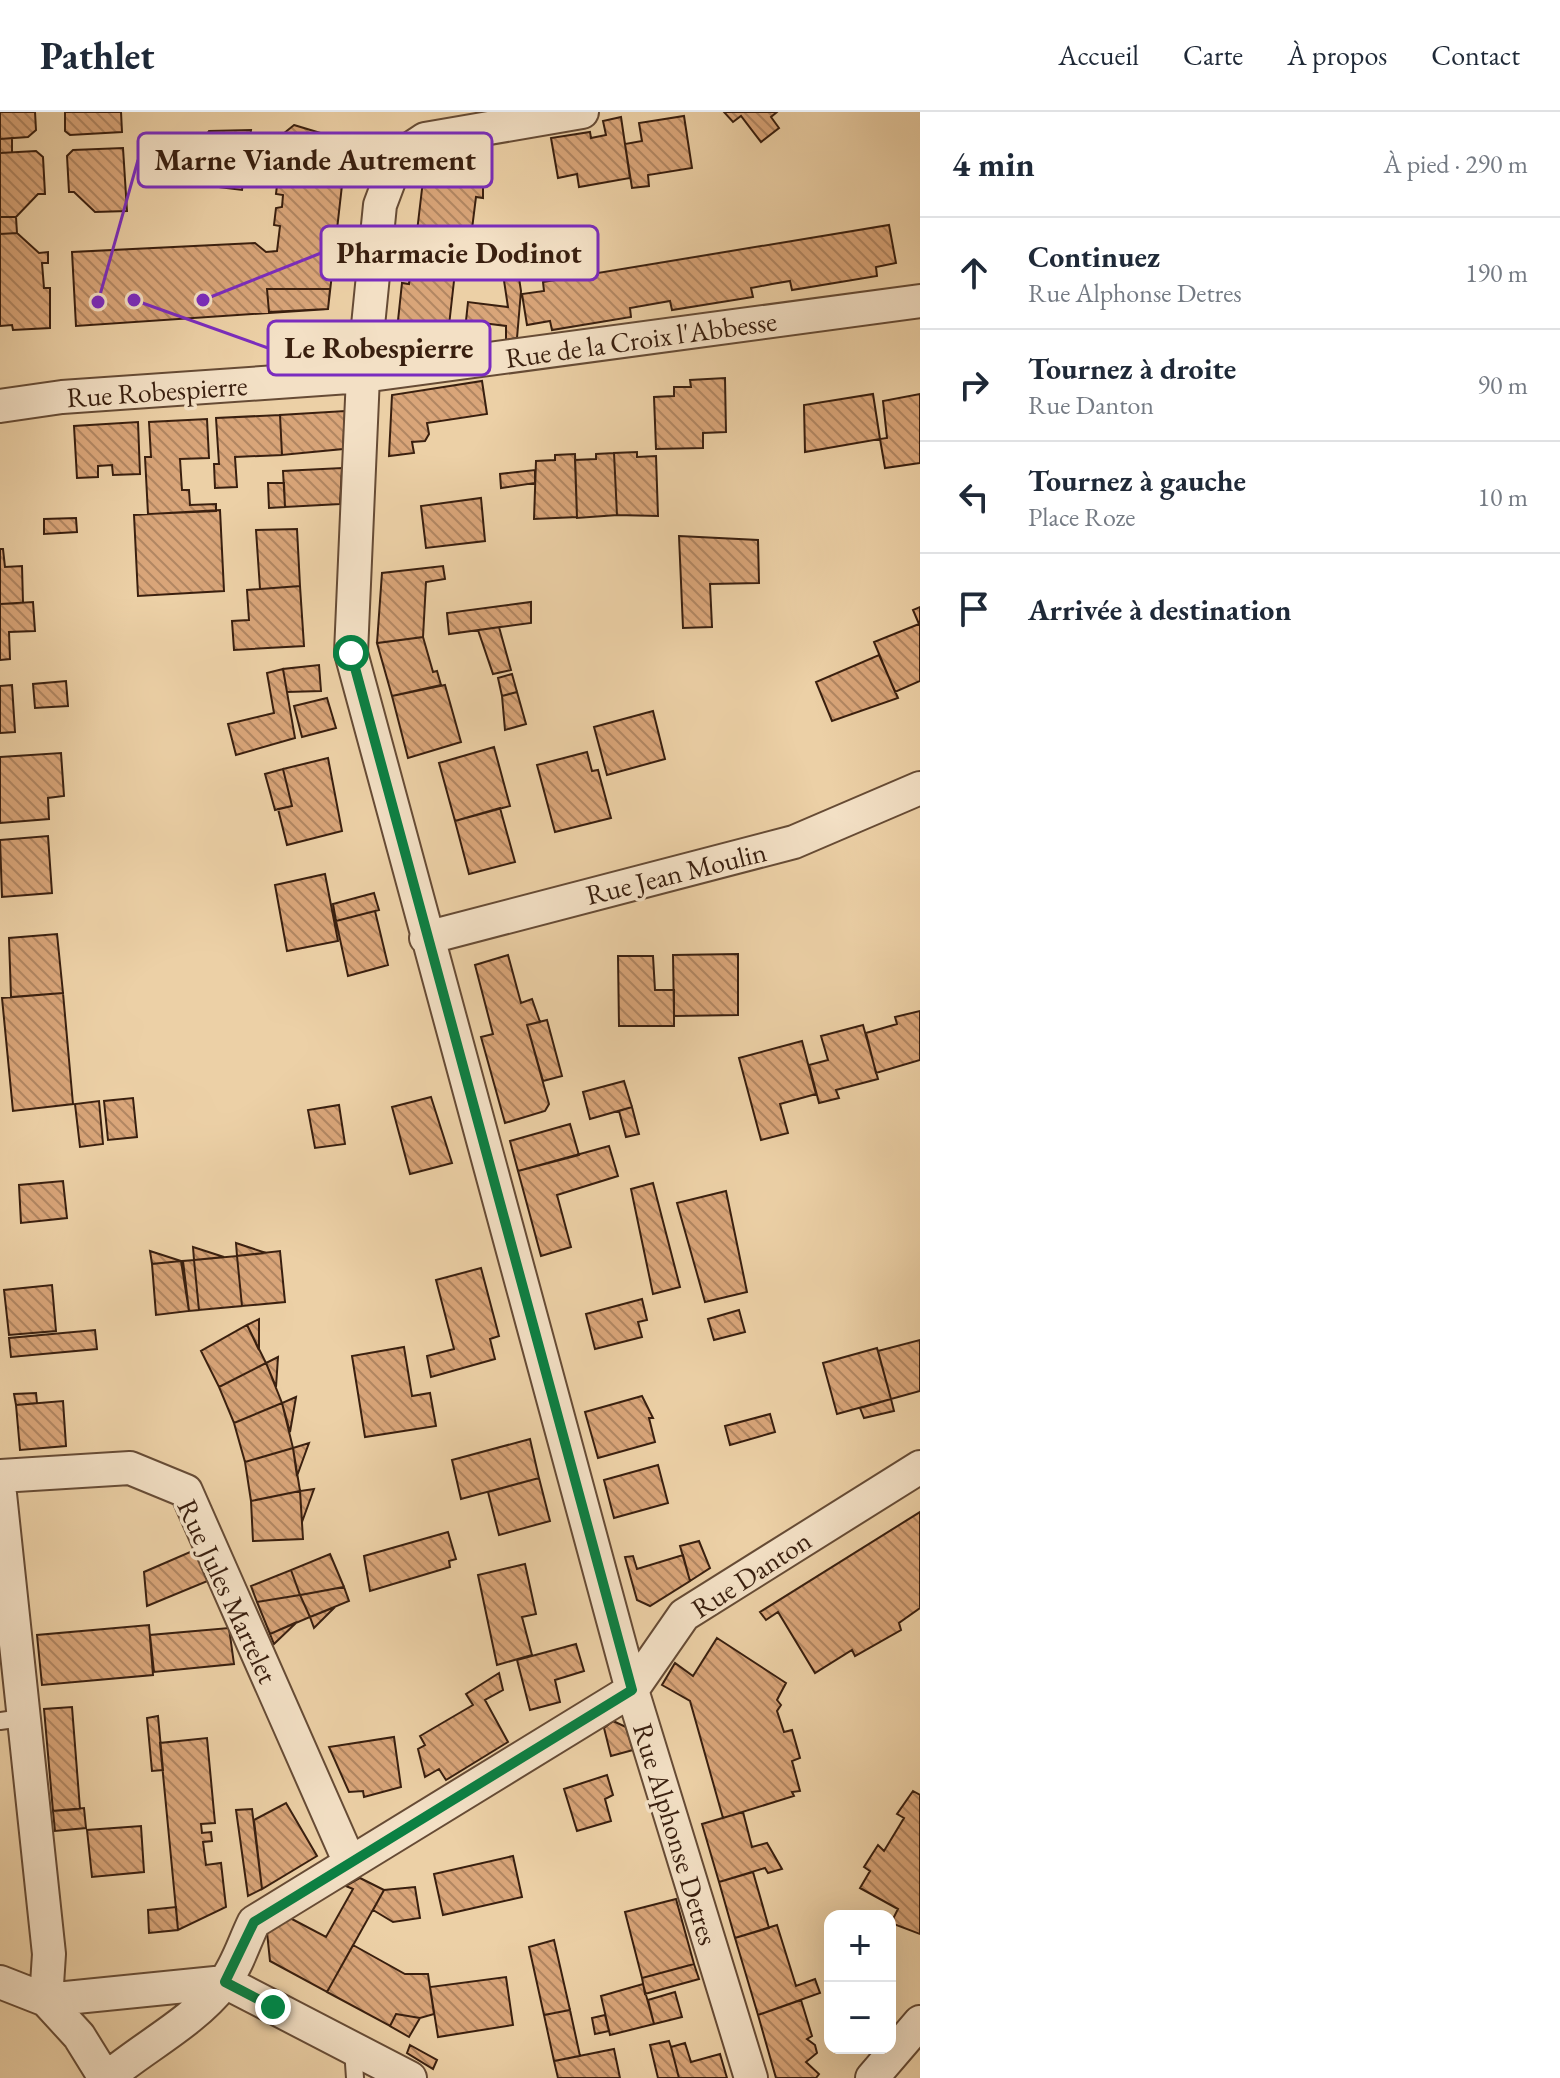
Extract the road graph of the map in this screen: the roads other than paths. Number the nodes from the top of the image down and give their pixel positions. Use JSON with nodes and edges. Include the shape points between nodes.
{"nodes":[{"id":1,"x":582,"y":112,"type":"edge"},
{"id":2,"x":920,"y":301,"type":"edge"},
{"id":3,"x":363,"y":376,"type":"junction"},
{"id":4,"x":0,"y":406,"type":"edge"},
{"id":5,"x":920,"y":788,"type":"edge"},
{"id":6,"x":426,"y":938,"type":"junction"},
{"id":7,"x":920,"y":1467,"type":"edge"},
{"id":8,"x":0,"y":1476,"type":"edge"},
{"id":9,"x":0,"y":1494,"type":"edge"},
{"id":10,"x":7,"y":1615,"type":"edge"},
{"id":11,"x":632,"y":1690,"type":"junction"},
{"id":12,"x":11,"y":1720,"type":"edge"},
{"id":13,"x":350,"y":1863,"type":"junction"},
{"id":14,"x":0,"y":1982,"type":"edge"},
{"id":15,"x":225,"y":1982,"type":"junction"},
{"id":16,"x":46,"y":2000,"type":"junction"},
{"id":17,"x":920,"y":2022,"type":"edge"},
{"id":18,"x":354,"y":2063,"type":"edge"},
{"id":19,"x":106,"y":2078,"type":"edge"},
{"id":20,"x":410,"y":2078,"type":"edge"},
{"id":21,"x":751,"y":2078,"type":"edge"},
{"id":22,"x":872,"y":2078,"type":"edge"}],
"edges":[{"from":1,"to":3,"type":"street","name":"Rue Alphonse Detres","via":[[425,139],[398,157],[380,205]]},
{"from":2,"to":3,"type":"street","name":"Rue de la Croix l'Abbesse"},
{"from":3,"to":4,"type":"street","name":"Rue Robespierre"},
{"from":3,"to":6,"type":"street","name":"Rue Alphonse Detres","via":[[351,653]]},
{"from":5,"to":6,"type":"street","name":"Rue Jean Moulin","via":[[794,842]]},
{"from":6,"to":11,"type":"street","name":"Rue Alphonse Detres"},
{"from":7,"to":11,"type":"street","name":"Rue Danton","via":[[684,1615]]},
{"from":8,"to":13,"type":"street","name":"Rue Jules Martelet","via":[[130,1468],[186,1491]]},
{"from":9,"to":10,"type":"street"},
{"from":10,"to":12,"type":"street"},
{"from":11,"to":13,"type":"street","name":"Rue Danton"},
{"from":11,"to":21,"type":"street","name":"Rue Alphonse Detres"},
{"from":12,"to":16,"type":"street","via":[[49,1954]]},
{"from":13,"to":15,"type":"street","name":"Rue Danton","via":[[254,1922]]},
{"from":14,"to":16,"type":"street"},
{"from":15,"to":16,"type":"street"},
{"from":15,"to":18,"type":"street"},
{"from":15,"to":19,"type":"street","name":"Rue Danton","via":[[190,2019]]},
{"from":16,"to":19,"type":"street","via":[[79,2036]]},
{"from":17,"to":22,"type":"street"},
{"from":18,"to":20,"type":"street"}]}
